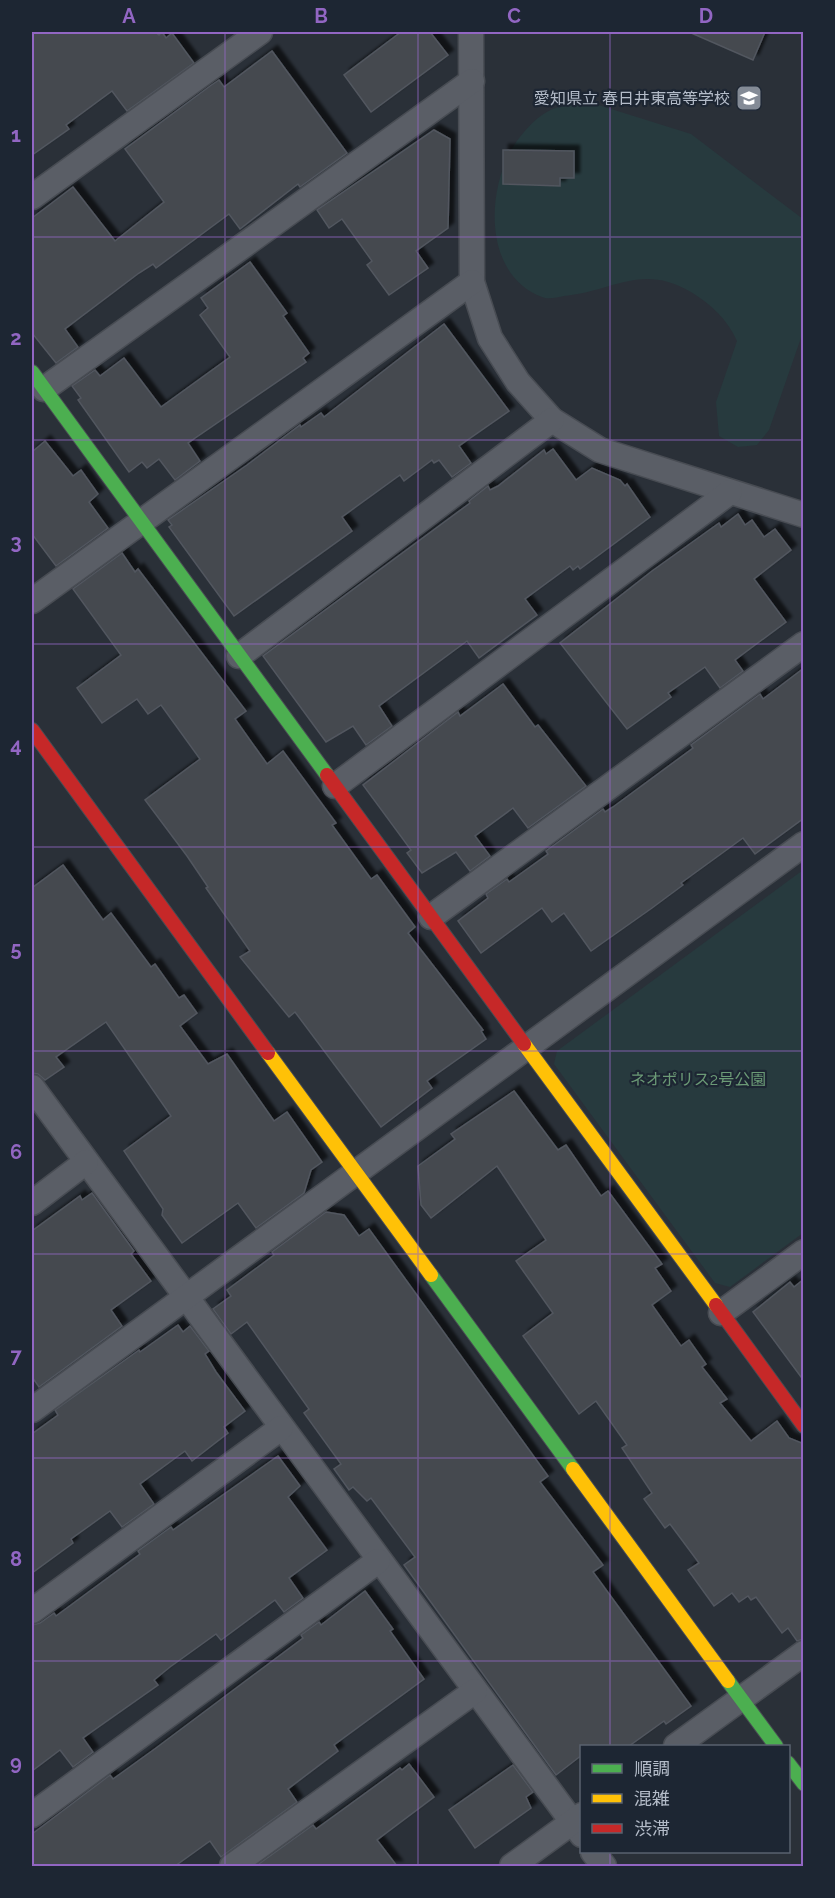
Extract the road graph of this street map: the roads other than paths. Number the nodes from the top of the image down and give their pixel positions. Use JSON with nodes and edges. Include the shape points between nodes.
{"nodes":[{"id":1,"x":260,"y":32,"type":"edge"},
{"id":2,"x":471,"y":32,"type":"edge"},
{"id":3,"x":472,"y":81,"type":"junction"},
{"id":4,"x":32,"y":197,"type":"edge"},
{"id":5,"x":472,"y":282,"type":"junction"},
{"id":6,"x":38,"y":380,"type":"edge"},
{"id":7,"x":552,"y":420,"type":"junction"},
{"id":8,"x":730,"y":492,"type":"junction"},
{"id":9,"x":804,"y":515,"type":"edge"},
{"id":10,"x":140,"y":522,"type":"junction"},
{"id":11,"x":32,"y":601,"type":"edge"},
{"id":12,"x":804,"y":644,"type":"edge"},
{"id":13,"x":239,"y":656,"type":"junction"},
{"id":14,"x":32,"y":730,"type":"edge"},
{"id":15,"x":335,"y":786,"type":"junction"},
{"id":16,"x":804,"y":844,"type":"edge"},
{"id":17,"x":431,"y":917,"type":"junction"},
{"id":18,"x":526,"y":1047,"type":"junction"},
{"id":19,"x":32,"y":1088,"type":"edge"},
{"id":20,"x":86,"y":1162,"type":"junction"},
{"id":21,"x":356,"y":1172,"type":"junction"},
{"id":22,"x":32,"y":1203,"type":"edge"},
{"id":23,"x":804,"y":1252,"type":"edge"},
{"id":24,"x":187,"y":1296,"type":"junction"},
{"id":25,"x":721,"y":1313,"type":"junction"},
{"id":26,"x":32,"y":1410,"type":"edge"},
{"id":27,"x":804,"y":1426,"type":"edge"},
{"id":28,"x":281,"y":1428,"type":"junction"},
{"id":29,"x":378,"y":1561,"type":"junction"},
{"id":30,"x":32,"y":1611,"type":"edge"},
{"id":31,"x":804,"y":1653,"type":"edge"},
{"id":32,"x":475,"y":1691,"type":"junction"},
{"id":33,"x":742,"y":1698,"type":"junction"},
{"id":34,"x":677,"y":1745,"type":"edge"},
{"id":35,"x":776,"y":1745,"type":"edge"},
{"id":36,"x":790,"y":1764,"type":"edge"},
{"id":37,"x":804,"y":1784,"type":"edge"},
{"id":38,"x":32,"y":1815,"type":"edge"},
{"id":39,"x":579,"y":1824,"type":"edge"},
{"id":40,"x":594,"y":1853,"type":"edge"},
{"id":41,"x":232,"y":1866,"type":"edge"},
{"id":42,"x":512,"y":1866,"type":"edge"},
{"id":43,"x":604,"y":1866,"type":"edge"}],
"edges":[{"from":1,"to":4,"type":"street"},
{"from":2,"to":3,"type":"street"},
{"from":3,"to":5,"type":"street"},
{"from":3,"to":6,"type":"street"},
{"from":5,"to":7,"type":"street","via":[[490,338],[518,382]]},
{"from":5,"to":10,"type":"street"},
{"from":6,"to":10,"type":"street"},
{"from":7,"to":8,"type":"street","via":[[600,450]]},
{"from":7,"to":13,"type":"street"},
{"from":8,"to":9,"type":"street"},
{"from":8,"to":15,"type":"street"},
{"from":10,"to":11,"type":"street"},
{"from":10,"to":13,"type":"street"},
{"from":12,"to":17,"type":"street"},
{"from":13,"to":15,"type":"street"},
{"from":14,"to":21,"type":"street"},
{"from":15,"to":17,"type":"street"},
{"from":16,"to":18,"type":"street"},
{"from":17,"to":18,"type":"street"},
{"from":18,"to":21,"type":"street"},
{"from":18,"to":25,"type":"street"},
{"from":19,"to":20,"type":"street"},
{"from":20,"to":22,"type":"street"},
{"from":20,"to":24,"type":"street"},
{"from":21,"to":24,"type":"street"},
{"from":21,"to":33,"type":"street"},
{"from":23,"to":25,"type":"street"},
{"from":24,"to":26,"type":"street"},
{"from":24,"to":28,"type":"street"},
{"from":25,"to":27,"type":"street"},
{"from":28,"to":29,"type":"street"},
{"from":28,"to":30,"type":"street"},
{"from":29,"to":32,"type":"street"},
{"from":29,"to":38,"type":"street"},
{"from":31,"to":33,"type":"street"},
{"from":32,"to":39,"type":"street"},
{"from":32,"to":41,"type":"street"},
{"from":33,"to":34,"type":"street"},
{"from":33,"to":35,"type":"street"},
{"from":36,"to":37,"type":"street"},
{"from":39,"to":42,"type":"street"},
{"from":40,"to":43,"type":"street"}]}
